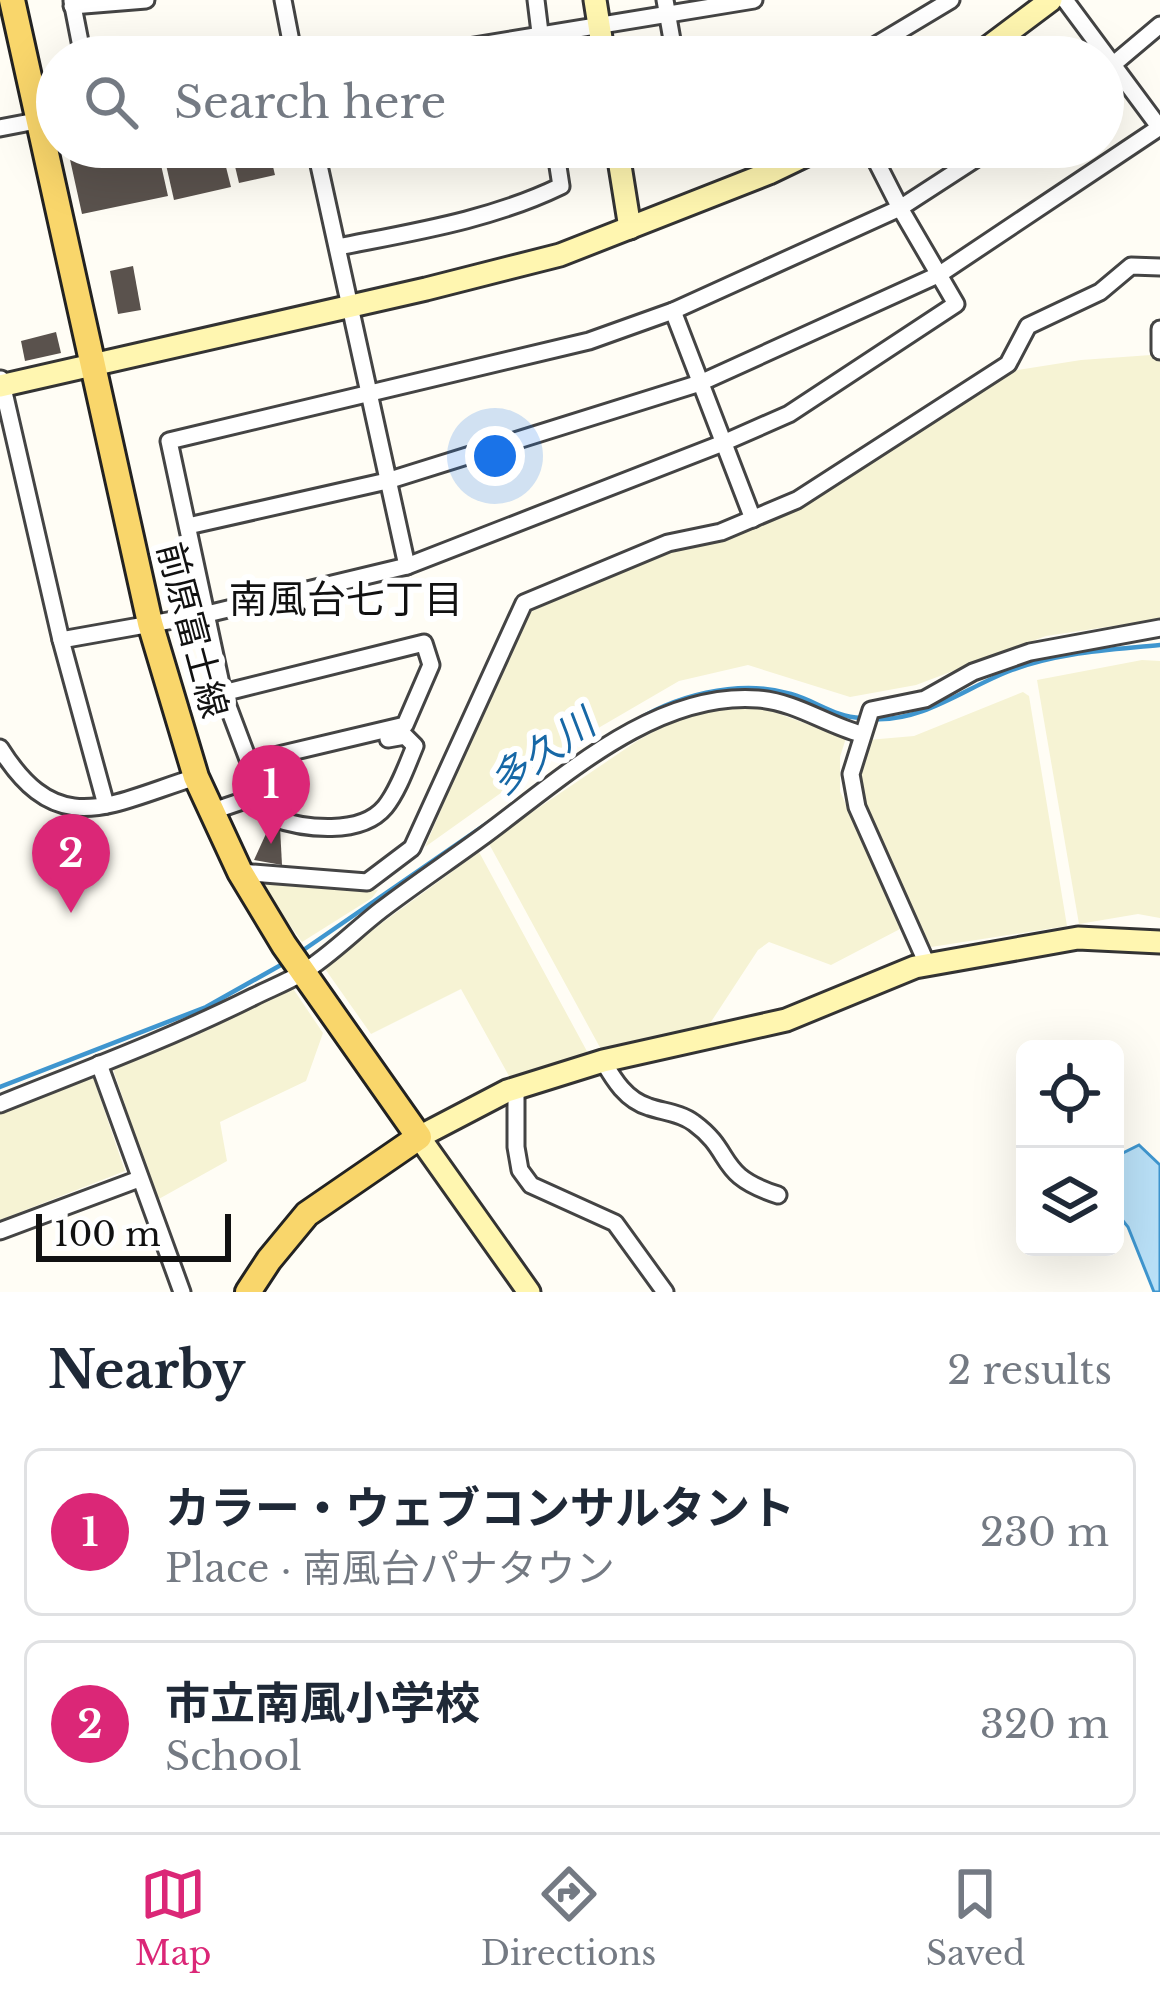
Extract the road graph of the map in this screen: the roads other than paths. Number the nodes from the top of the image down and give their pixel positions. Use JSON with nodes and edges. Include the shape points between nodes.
{"nodes":[{"id":1,"x":12,"y":0,"type":"edge"},
{"id":2,"x":146,"y":0,"type":"edge"},
{"id":3,"x":283,"y":0,"type":"edge"},
{"id":4,"x":536,"y":0,"type":"edge"},
{"id":5,"x":595,"y":0,"type":"edge"},
{"id":6,"x":754,"y":0,"type":"edge"},
{"id":7,"x":951,"y":0,"type":"edge"},
{"id":8,"x":1051,"y":0,"type":"edge"},
{"id":9,"x":1065,"y":0,"type":"edge"},
{"id":10,"x":72,"y":3,"type":"edge"},
{"id":11,"x":666,"y":7,"type":"edge"},
{"id":12,"x":1160,"y":25,"type":"edge"},
{"id":13,"x":599,"y":28,"type":"junction"},
{"id":14,"x":540,"y":35,"type":"junction"},
{"id":15,"x":79,"y":36,"type":"edge"},
{"id":16,"x":290,"y":36,"type":"edge"},
{"id":17,"x":534,"y":36,"type":"edge"},
{"id":18,"x":600,"y":36,"type":"edge"},
{"id":19,"x":891,"y":36,"type":"edge"},
{"id":20,"x":1003,"y":36,"type":"edge"},
{"id":21,"x":1087,"y":36,"type":"edge"},
{"id":22,"x":1124,"y":55,"type":"edge"},
{"id":23,"x":36,"y":79,"type":"edge"},
{"id":24,"x":1124,"y":87,"type":"edge"},
{"id":25,"x":36,"y":120,"type":"edge"},
{"id":26,"x":1160,"y":127,"type":"edge"},
{"id":27,"x":0,"y":128,"type":"edge"},
{"id":28,"x":1124,"y":151,"type":"edge"},
{"id":29,"x":57,"y":168,"type":"edge"},
{"id":30,"x":320,"y":168,"type":"edge"},
{"id":31,"x":558,"y":168,"type":"edge"},
{"id":32,"x":620,"y":168,"type":"edge"},
{"id":33,"x":779,"y":168,"type":"edge"},
{"id":34,"x":879,"y":168,"type":"edge"},
{"id":35,"x":961,"y":168,"type":"edge"},
{"id":36,"x":1099,"y":168,"type":"edge"},
{"id":37,"x":899,"y":208,"type":"junction"},
{"id":38,"x":630,"y":228,"type":"junction"},
{"id":39,"x":338,"y":247,"type":"junction"},
{"id":40,"x":1160,"y":267,"type":"edge"},
{"id":41,"x":940,"y":274,"type":"junction"},
{"id":42,"x":350,"y":307,"type":"junction"},
{"id":43,"x":673,"y":311,"type":"junction"},
{"id":44,"x":1160,"y":329,"type":"edge"},
{"id":45,"x":1160,"y":350,"type":"edge"},
{"id":46,"x":92,"y":366,"type":"junction"},
{"id":47,"x":1,"y":383,"type":"edge"},
{"id":48,"x":700,"y":383,"type":"junction"},
{"id":49,"x":368,"y":396,"type":"junction"},
{"id":50,"x":722,"y":443,"type":"junction"},
{"id":51,"x":387,"y":481,"type":"junction"},
{"id":52,"x":753,"y":519,"type":"junction"},
{"id":53,"x":188,"y":526,"type":"junction"},
{"id":54,"x":407,"y":566,"type":"junction"},
{"id":55,"x":207,"y":614,"type":"junction"},
{"id":56,"x":149,"y":623,"type":"junction"},
{"id":57,"x":1160,"y":628,"type":"edge"},
{"id":58,"x":61,"y":640,"type":"junction"},
{"id":59,"x":223,"y":693,"type":"junction"},
{"id":60,"x":865,"y":723,"type":"junction"},
{"id":61,"x":1,"y":751,"type":"edge"},
{"id":62,"x":196,"y":777,"type":"junction"},
{"id":63,"x":260,"y":795,"type":"junction"},
{"id":64,"x":106,"y":805,"type":"junction"},
{"id":65,"x":210,"y":812,"type":"junction"},
{"id":66,"x":394,"y":865,"type":"junction"},
{"id":67,"x":240,"y":872,"type":"junction"},
{"id":68,"x":387,"y":901,"type":"junction"},
{"id":69,"x":1160,"y":942,"type":"edge"},
{"id":70,"x":927,"y":964,"type":"junction"},
{"id":71,"x":304,"y":973,"type":"junction"},
{"id":72,"x":603,"y":1061,"type":"junction"},
{"id":73,"x":99,"y":1064,"type":"junction"},
{"id":74,"x":516,"y":1088,"type":"junction"},
{"id":75,"x":0,"y":1104,"type":"edge"},
{"id":76,"x":418,"y":1137,"type":"junction"},
{"id":77,"x":139,"y":1179,"type":"junction"},
{"id":78,"x":778,"y":1195,"type":"dead end"},
{"id":79,"x":0,"y":1231,"type":"edge"},
{"id":80,"x":182,"y":1292,"type":"edge"},
{"id":81,"x":248,"y":1292,"type":"edge"},
{"id":82,"x":530,"y":1292,"type":"edge"},
{"id":83,"x":665,"y":1292,"type":"edge"}],
"edges":[{"from":1,"to":23,"type":"main road","name":"前原富士線"},
{"from":2,"to":10,"type":"street"},
{"from":3,"to":16,"type":"street"},
{"from":4,"to":14,"type":"street"},
{"from":5,"to":13,"type":"street"},
{"from":6,"to":11,"type":"street"},
{"from":7,"to":19,"type":"street"},
{"from":8,"to":20,"type":"street"},
{"from":9,"to":21,"type":"street"},
{"from":10,"to":15,"type":"street"},
{"from":11,"to":13,"type":"street"},
{"from":12,"to":22,"type":"street"},
{"from":13,"to":14,"type":"street"},
{"from":13,"to":18,"type":"street"},
{"from":14,"to":17,"type":"street"},
{"from":24,"to":26,"type":"street"},
{"from":25,"to":27,"type":"street"},
{"from":26,"to":28,"type":"street"},
{"from":29,"to":46,"type":"main road","name":"前原富士線"},
{"from":30,"to":39,"type":"street"},
{"from":31,"to":39,"type":"street","via":[[561,186],[524,204]]},
{"from":32,"to":38,"type":"street"},
{"from":33,"to":38,"type":"street"},
{"from":34,"to":37,"type":"street"},
{"from":35,"to":37,"type":"street"},
{"from":36,"to":41,"type":"street"},
{"from":37,"to":41,"type":"street"},
{"from":37,"to":43,"type":"street"},
{"from":38,"to":42,"type":"street","via":[[560,255]]},
{"from":39,"to":42,"type":"street"},
{"from":40,"to":52,"type":"street","via":[[1131,266],[1100,292],[1028,326],[1008,364],[797,500]]},
{"from":41,"to":48,"type":"street"},
{"from":41,"to":50,"type":"street","via":[[956,304],[788,414]]},
{"from":42,"to":46,"type":"street"},
{"from":42,"to":49,"type":"street"},
{"from":43,"to":48,"type":"street"},
{"from":43,"to":49,"type":"street","via":[[589,341]]},
{"from":44,"to":45,"type":"street"},
{"from":46,"to":47,"type":"street"},
{"from":46,"to":56,"type":"main road","name":"前原富士線"},
{"from":47,"to":58,"type":"street"},
{"from":48,"to":50,"type":"street"},
{"from":48,"to":51,"type":"street"},
{"from":49,"to":51,"type":"street"},
{"from":49,"to":53,"type":"street","via":[[169,441]]},
{"from":50,"to":52,"type":"street"},
{"from":50,"to":54,"type":"street"},
{"from":51,"to":53,"type":"street"},
{"from":51,"to":54,"type":"street"},
{"from":52,"to":66,"type":"street","via":[[668,543],[524,603],[412,848]]},
{"from":53,"to":55,"type":"street"},
{"from":54,"to":55,"type":"street"},
{"from":55,"to":56,"type":"street"},
{"from":55,"to":59,"type":"street"},
{"from":56,"to":58,"type":"street"},
{"from":56,"to":62,"type":"main road","name":"前原富士線"},
{"from":57,"to":60,"type":"street","via":[[1030,652]]},
{"from":58,"to":64,"type":"street"},
{"from":59,"to":59,"type":"street","via":[[424,644],[430,665],[405,725],[249,762]]},
{"from":60,"to":68,"type":"street","via":[[828,724],[756,699],[673,712]]},
{"from":60,"to":70,"type":"street","via":[[851,774],[856,807]]},
{"from":61,"to":64,"type":"street","via":[[45,801],[65,809]]},
{"from":62,"to":64,"type":"street"},
{"from":62,"to":65,"type":"main road","name":"前原富士線"},
{"from":63,"to":63,"type":"street","via":[[273,818],[290,824],[358,824],[383,810],[415,746],[405,736],[249,768]]},
{"from":63,"to":65,"type":"street"},
{"from":65,"to":67,"type":"main road","name":"前原富士線"},
{"from":66,"to":67,"type":"street","via":[[367,883]]},
{"from":66,"to":68,"type":"street"},
{"from":67,"to":71,"type":"main road","name":"前原富士線"},
{"from":68,"to":71,"type":"street"},
{"from":69,"to":70,"type":"street","via":[[1078,938]]},
{"from":70,"to":72,"type":"street","via":[[786,1020]]},
{"from":71,"to":73,"type":"street"},
{"from":71,"to":76,"type":"main road","name":"前原富士線"},
{"from":72,"to":74,"type":"street"},
{"from":72,"to":78,"type":"street","via":[[643,1106],[691,1120],[730,1172]]},
{"from":73,"to":75,"type":"street"},
{"from":73,"to":77,"type":"street"},
{"from":74,"to":76,"type":"street"},
{"from":74,"to":83,"type":"street","via":[[520,1170],[531,1185],[615,1223]]},
{"from":76,"to":81,"type":"main road","via":[[307,1214]]},
{"from":76,"to":82,"type":"street"},
{"from":77,"to":79,"type":"street"},
{"from":77,"to":80,"type":"street"}]}
